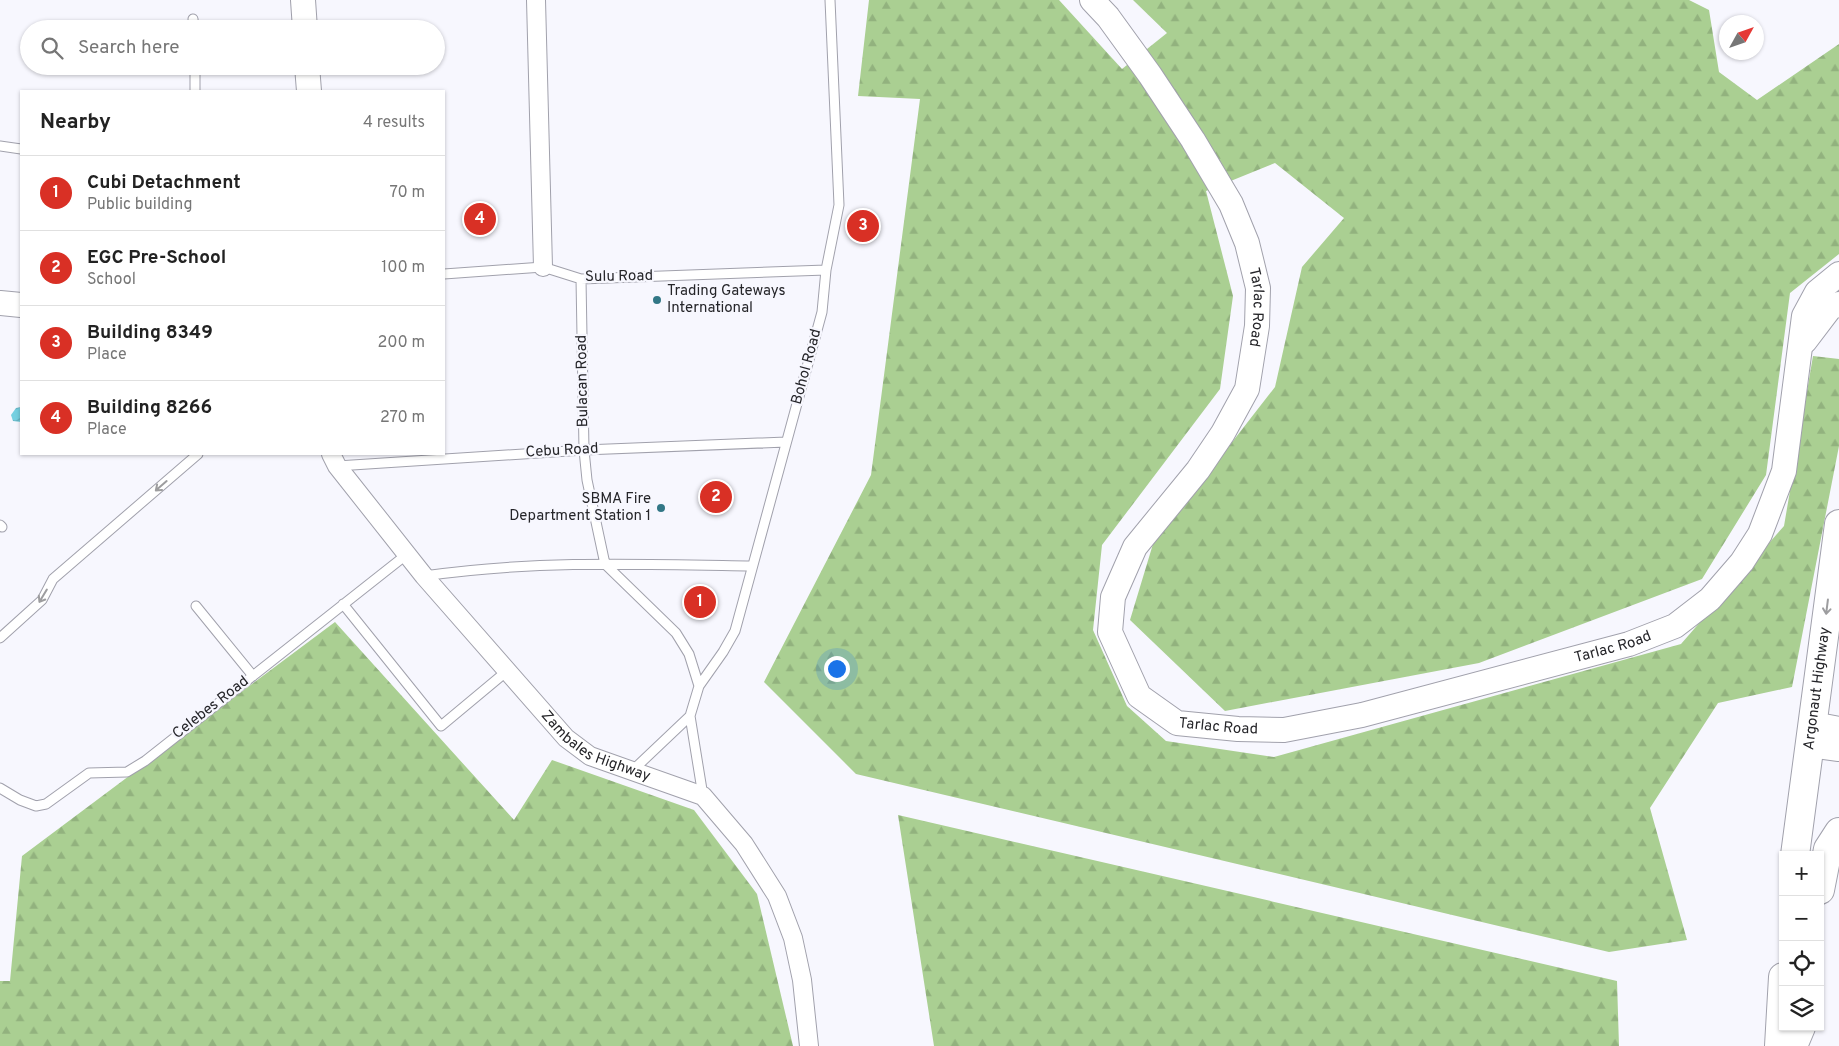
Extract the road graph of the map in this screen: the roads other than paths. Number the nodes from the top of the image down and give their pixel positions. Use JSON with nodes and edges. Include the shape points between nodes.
{"nodes":[{"id":1,"x":303,"y":0,"type":"edge"},
{"id":2,"x":536,"y":0,"type":"edge"},
{"id":3,"x":830,"y":0,"type":"edge"},
{"id":4,"x":1092,"y":0,"type":"edge"},
{"id":5,"x":304,"y":20,"type":"edge"},
{"id":6,"x":195,"y":75,"type":"edge"},
{"id":7,"x":307,"y":75,"type":"edge"},
{"id":8,"x":195,"y":90,"type":"edge"},
{"id":9,"x":308,"y":90,"type":"edge"},
{"id":10,"x":0,"y":146,"type":"edge"},
{"id":11,"x":20,"y":149,"type":"edge"},
{"id":12,"x":543,"y":267,"type":"junction"},
{"id":13,"x":826,"y":270,"type":"junction"},
{"id":14,"x":445,"y":274,"type":"edge"},
{"id":15,"x":1839,"y":274,"type":"edge"},
{"id":16,"x":581,"y":279,"type":"junction"},
{"id":17,"x":0,"y":302,"type":"edge"},
{"id":18,"x":1839,"y":304,"type":"edge"},
{"id":19,"x":20,"y":305,"type":"edge"},
{"id":20,"x":1801,"y":347,"type":"junction"},
{"id":21,"x":786,"y":442,"type":"junction"},
{"id":22,"x":584,"y":450,"type":"junction"},
{"id":23,"x":197,"y":455,"type":"edge"},
{"id":24,"x":334,"y":460,"type":"edge"},
{"id":25,"x":1839,"y":524,"type":"edge"},
{"id":26,"x":406,"y":555,"type":"junction"},
{"id":27,"x":604,"y":564,"type":"junction"},
{"id":28,"x":752,"y":566,"type":"junction"},
{"id":29,"x":424,"y":576,"type":"junction"},
{"id":30,"x":343,"y":604,"type":"junction"},
{"id":31,"x":196,"y":606,"type":"dead end"},
{"id":32,"x":0,"y":638,"type":"edge"},
{"id":33,"x":1839,"y":642,"type":"edge"},
{"id":34,"x":506,"y":671,"type":"junction"},
{"id":35,"x":253,"y":676,"type":"junction"},
{"id":36,"x":699,"y":686,"type":"junction"},
{"id":37,"x":690,"y":716,"type":"junction"},
{"id":38,"x":1826,"y":737,"type":"edge"},
{"id":39,"x":632,"y":771,"type":"junction"},
{"id":40,"x":0,"y":788,"type":"edge"},
{"id":41,"x":703,"y":796,"type":"junction"},
{"id":42,"x":1839,"y":832,"type":"edge"},
{"id":43,"x":1796,"y":851,"type":"edge"},
{"id":44,"x":1810,"y":851,"type":"edge"},
{"id":45,"x":1824,"y":870,"type":"edge"},
{"id":46,"x":1782,"y":986,"type":"edge"},
{"id":47,"x":1794,"y":1031,"type":"edge"},
{"id":48,"x":1799,"y":1031,"type":"edge"},
{"id":49,"x":809,"y":1046,"type":"edge"},
{"id":50,"x":1779,"y":1046,"type":"edge"},
{"id":51,"x":1793,"y":1046,"type":"edge"}],
"edges":[{"from":1,"to":5,"type":"main road"},
{"from":2,"to":12,"type":"street"},
{"from":3,"to":13,"type":"lane","name":"Bohol Road","via":[[839,205]]},
{"from":4,"to":20,"type":"main road","name":"Tarlac Road","via":[[1150,75],[1231,204],[1247,243],[1258,288],[1257,326],[1247,390],[1198,470],[1135,547],[1113,597],[1110,632],[1139,696],[1177,723],[1284,730],[1362,715],[1629,644],[1675,626],[1710,598],[1742,562],[1760,534],[1784,470]]},
{"from":6,"to":8,"type":"lane"},
{"from":7,"to":9,"type":"main road"},
{"from":10,"to":11,"type":"lane"},
{"from":12,"to":14,"type":"lane","name":"Sulu Road"},
{"from":12,"to":16,"type":"lane","name":"Sulu Road"},
{"from":13,"to":16,"type":"lane","name":"Sulu Road"},
{"from":13,"to":21,"type":"lane","name":"Bohol Road","via":[[822,312]]},
{"from":15,"to":20,"type":"main road","name":"Tarlac Road","via":[[1817,292],[1804,316]]},
{"from":16,"to":22,"type":"lane","name":"Bulacan Road"},
{"from":17,"to":19,"type":"main road"},
{"from":18,"to":20,"type":"main road","name":"Tarlac Road","via":[[1830,308]]},
{"from":21,"to":22,"type":"lane","name":"Cebu Road"},
{"from":21,"to":28,"type":"lane","name":"Bohol Road"},
{"from":22,"to":24,"type":"lane","name":"Cebu Road"},
{"from":22,"to":27,"type":"lane","name":"Bulacan Road"},
{"from":23,"to":32,"type":"lane","one_way":true,"via":[[52,578],[42,600]]},
{"from":24,"to":26,"type":"street","name":"Zambales Highway"},
{"from":25,"to":38,"type":"main road","name":"Argonaut Highway","one_way":true},
{"from":26,"to":29,"type":"street","name":"Zambales Highway"},
{"from":26,"to":30,"type":"lane","name":"Celebes Road"},
{"from":27,"to":28,"type":"lane"},
{"from":27,"to":29,"type":"lane","via":[[479,568]]},
{"from":27,"to":36,"type":"lane","via":[[676,633],[689,654]]},
{"from":28,"to":36,"type":"lane","name":"Bohol Road","via":[[735,631]]},
{"from":29,"to":34,"type":"street","name":"Zambales Highway"},
{"from":30,"to":34,"type":"lane","via":[[441,726]]},
{"from":30,"to":35,"type":"lane","name":"Celebes Road"},
{"from":31,"to":35,"type":"lane"},
{"from":33,"to":38,"type":"main road","name":"Argonaut Highway"},
{"from":34,"to":39,"type":"street","name":"Zambales Highway","via":[[566,738],[590,756]]},
{"from":35,"to":40,"type":"lane","name":"Celebes Road","via":[[127,772],[89,773],[46,804],[36,806]]},
{"from":36,"to":37,"type":"lane","name":"Bohol Road"},
{"from":37,"to":39,"type":"lane","name":"Bohol Road"},
{"from":37,"to":41,"type":"lane","name":"Bohol Road"},
{"from":38,"to":43,"type":"main road","name":"Argonaut Highway"},
{"from":38,"to":44,"type":"main road","name":"Argonaut Highway"},
{"from":39,"to":41,"type":"street","name":"Zambales Highway"},
{"from":41,"to":49,"type":"street","via":[[744,844],[777,896],[793,938],[802,980]]},
{"from":42,"to":45,"type":"main road","via":[[1828,849]]},
{"from":46,"to":50,"type":"main road"},
{"from":47,"to":51,"type":"main road"},
{"from":48,"to":51,"type":"main road"}]}
